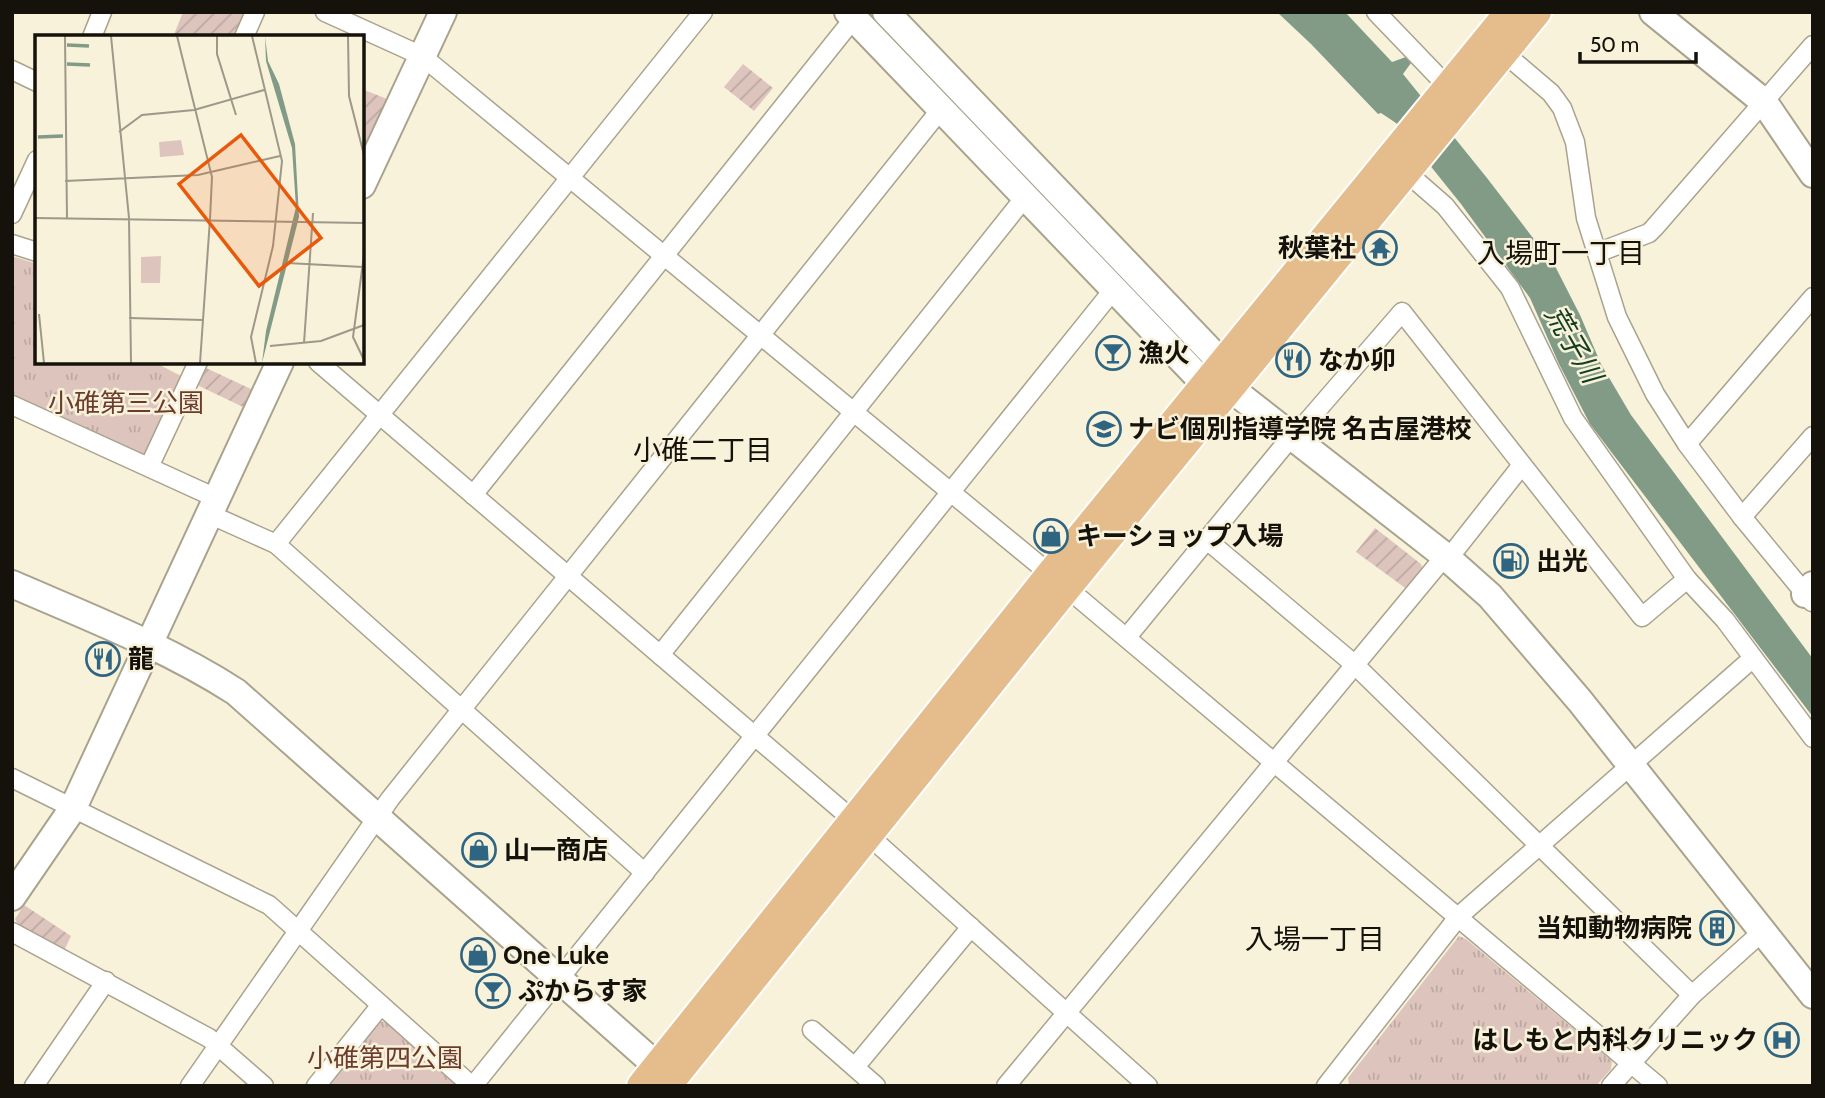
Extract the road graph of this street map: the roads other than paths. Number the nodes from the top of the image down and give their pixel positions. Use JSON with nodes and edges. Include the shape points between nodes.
{"nodes":[{"id":1,"x":102,"y":12,"type":"edge"},
{"id":2,"x":255,"y":12,"type":"edge"},
{"id":3,"x":324,"y":12,"type":"edge"},
{"id":4,"x":443,"y":12,"type":"edge"},
{"id":5,"x":703,"y":12,"type":"edge"},
{"id":6,"x":886,"y":12,"type":"edge"},
{"id":7,"x":1376,"y":12,"type":"edge"},
{"id":8,"x":1509,"y":12,"type":"edge"},
{"id":9,"x":1538,"y":12,"type":"edge"},
{"id":10,"x":851,"y":15,"type":"edge"},
{"id":11,"x":1667,"y":17,"type":"edge"},
{"id":12,"x":93,"y":35,"type":"edge"},
{"id":13,"x":245,"y":35,"type":"edge"},
{"id":14,"x":1813,"y":45,"type":"edge"},
{"id":15,"x":1504,"y":54,"type":"junction"},
{"id":16,"x":422,"y":56,"type":"junction"},
{"id":17,"x":12,"y":70,"type":"edge"},
{"id":18,"x":35,"y":81,"type":"edge"},
{"id":19,"x":1764,"y":102,"type":"junction"},
{"id":20,"x":1443,"y":104,"type":"junction"},
{"id":21,"x":941,"y":109,"type":"junction"},
{"id":22,"x":1409,"y":156,"type":"junction"},
{"id":23,"x":35,"y":164,"type":"edge"},
{"id":24,"x":1813,"y":174,"type":"edge"},
{"id":25,"x":570,"y":178,"type":"junction"},
{"id":26,"x":364,"y":181,"type":"edge"},
{"id":27,"x":1025,"y":197,"type":"junction"},
{"id":28,"x":12,"y":214,"type":"edge"},
{"id":29,"x":12,"y":244,"type":"edge"},
{"id":30,"x":35,"y":251,"type":"edge"},
{"id":31,"x":1597,"y":253,"type":"junction"},
{"id":32,"x":664,"y":256,"type":"junction"},
{"id":33,"x":1114,"y":289,"type":"junction"},
{"id":34,"x":1813,"y":297,"type":"edge"},
{"id":35,"x":761,"y":335,"type":"junction"},
{"id":36,"x":197,"y":364,"type":"edge"},
{"id":37,"x":279,"y":364,"type":"edge"},
{"id":38,"x":320,"y":364,"type":"edge"},
{"id":39,"x":1219,"y":378,"type":"junction"},
{"id":40,"x":12,"y":405,"type":"edge"},
{"id":41,"x":853,"y":412,"type":"junction"},
{"id":42,"x":380,"y":415,"type":"junction"},
{"id":43,"x":1813,"y":436,"type":"edge"},
{"id":44,"x":1292,"y":438,"type":"junction"},
{"id":45,"x":1687,"y":444,"type":"junction"},
{"id":46,"x":1522,"y":465,"type":"junction"},
{"id":47,"x":149,"y":467,"type":"junction"},
{"id":48,"x":951,"y":492,"type":"junction"},
{"id":49,"x":473,"y":495,"type":"junction"},
{"id":50,"x":213,"y":506,"type":"junction"},
{"id":51,"x":1742,"y":517,"type":"junction"},
{"id":52,"x":1207,"y":540,"type":"junction"},
{"id":53,"x":276,"y":544,"type":"junction"},
{"id":54,"x":1446,"y":558,"type":"junction"},
{"id":55,"x":568,"y":576,"type":"junction"},
{"id":56,"x":1687,"y":579,"type":"junction"},
{"id":57,"x":1058,"y":581,"type":"junction"},
{"id":58,"x":12,"y":584,"type":"edge"},
{"id":59,"x":1810,"y":594,"type":"edge"},
{"id":60,"x":1127,"y":637,"type":"junction"},
{"id":61,"x":148,"y":644,"type":"junction"},
{"id":62,"x":660,"y":655,"type":"junction"},
{"id":63,"x":1754,"y":658,"type":"junction"},
{"id":64,"x":1354,"y":664,"type":"junction"},
{"id":65,"x":462,"y":709,"type":"junction"},
{"id":66,"x":755,"y":736,"type":"junction"},
{"id":67,"x":1813,"y":738,"type":"edge"},
{"id":68,"x":1274,"y":761,"type":"junction"},
{"id":69,"x":1632,"y":766,"type":"junction"},
{"id":70,"x":12,"y":778,"type":"edge"},
{"id":71,"x":73,"y":808,"type":"junction"},
{"id":72,"x":376,"y":817,"type":"junction"},
{"id":73,"x":860,"y":827,"type":"junction"},
{"id":74,"x":1540,"y":845,"type":"junction"},
{"id":75,"x":645,"y":873,"type":"junction"},
{"id":76,"x":12,"y":897,"type":"edge"},
{"id":77,"x":1459,"y":916,"type":"junction"},
{"id":78,"x":971,"y":927,"type":"junction"},
{"id":79,"x":298,"y":930,"type":"junction"},
{"id":80,"x":12,"y":932,"type":"edge"},
{"id":81,"x":1762,"y":932,"type":"junction"},
{"id":82,"x":559,"y":979,"type":"junction"},
{"id":83,"x":106,"y":981,"type":"junction"},
{"id":84,"x":1692,"y":995,"type":"junction"},
{"id":85,"x":1813,"y":995,"type":"edge"},
{"id":86,"x":381,"y":1005,"type":"junction"},
{"id":87,"x":1066,"y":1013,"type":"junction"},
{"id":88,"x":812,"y":1030,"type":"dead end"},
{"id":89,"x":218,"y":1045,"type":"junction"},
{"id":90,"x":1632,"y":1063,"type":"junction"},
{"id":91,"x":855,"y":1068,"type":"junction"},
{"id":92,"x":663,"y":1080,"type":"edge"},
{"id":93,"x":1333,"y":1084,"type":"edge"},
{"id":94,"x":34,"y":1086,"type":"edge"},
{"id":95,"x":190,"y":1086,"type":"edge"},
{"id":96,"x":264,"y":1086,"type":"edge"},
{"id":97,"x":316,"y":1086,"type":"edge"},
{"id":98,"x":473,"y":1086,"type":"edge"},
{"id":99,"x":876,"y":1086,"type":"edge"},
{"id":100,"x":1006,"y":1086,"type":"edge"},
{"id":101,"x":1148,"y":1086,"type":"edge"},
{"id":102,"x":1611,"y":1086,"type":"edge"},
{"id":103,"x":1658,"y":1086,"type":"edge"}],
"edges":[{"from":1,"to":12,"type":"street"},
{"from":2,"to":13,"type":"street"},
{"from":3,"to":16,"type":"street"},
{"from":4,"to":16,"type":"street"},
{"from":5,"to":25,"type":"street"},
{"from":6,"to":39,"type":"street"},
{"from":7,"to":20,"type":"street"},
{"from":8,"to":20,"type":"main road"},
{"from":9,"to":15,"type":"main road"},
{"from":10,"to":21,"type":"street"},
{"from":10,"to":32,"type":"street"},
{"from":11,"to":19,"type":"street"},
{"from":14,"to":19,"type":"street"},
{"from":15,"to":20,"type":"main road"},
{"from":15,"to":31,"type":"street","via":[[1562,107],[1575,142],[1586,218]]},
{"from":16,"to":25,"type":"street"},
{"from":16,"to":26,"type":"street"},
{"from":17,"to":18,"type":"street"},
{"from":19,"to":24,"type":"street"},
{"from":19,"to":31,"type":"street","via":[[1649,233]]},
{"from":20,"to":22,"type":"main road"},
{"from":21,"to":27,"type":"street"},
{"from":21,"to":35,"type":"street"},
{"from":22,"to":39,"type":"main road"},
{"from":22,"to":56,"type":"street","via":[[1510,288],[1573,418]]},
{"from":23,"to":28,"type":"street"},
{"from":25,"to":32,"type":"street"},
{"from":25,"to":42,"type":"street"},
{"from":27,"to":33,"type":"street"},
{"from":27,"to":41,"type":"street"},
{"from":29,"to":30,"type":"street"},
{"from":31,"to":45,"type":"street","via":[[1634,355]]},
{"from":32,"to":35,"type":"street"},
{"from":32,"to":49,"type":"street"},
{"from":33,"to":39,"type":"street"},
{"from":33,"to":48,"type":"street"},
{"from":34,"to":45,"type":"street"},
{"from":35,"to":41,"type":"street"},
{"from":35,"to":55,"type":"street"},
{"from":36,"to":47,"type":"street"},
{"from":37,"to":50,"type":"street"},
{"from":38,"to":42,"type":"street"},
{"from":39,"to":44,"type":"street"},
{"from":39,"to":57,"type":"main road"},
{"from":40,"to":47,"type":"street"},
{"from":41,"to":48,"type":"street"},
{"from":41,"to":62,"type":"street"},
{"from":42,"to":49,"type":"street"},
{"from":42,"to":53,"type":"street"},
{"from":43,"to":51,"type":"street"},
{"from":44,"to":46,"type":"street","via":[[1402,312]]},
{"from":44,"to":52,"type":"street"},
{"from":44,"to":54,"type":"street"},
{"from":45,"to":51,"type":"street"},
{"from":46,"to":54,"type":"street"},
{"from":46,"to":56,"type":"street","via":[[1642,617]]},
{"from":47,"to":50,"type":"street"},
{"from":48,"to":57,"type":"street"},
{"from":48,"to":66,"type":"street"},
{"from":49,"to":55,"type":"street"},
{"from":50,"to":53,"type":"street"},
{"from":50,"to":61,"type":"street"},
{"from":51,"to":59,"type":"street"},
{"from":52,"to":60,"type":"street"},
{"from":52,"to":64,"type":"street"},
{"from":53,"to":65,"type":"street"},
{"from":54,"to":64,"type":"street"},
{"from":54,"to":69,"type":"street","via":[[1525,635]]},
{"from":55,"to":62,"type":"street"},
{"from":55,"to":65,"type":"street"},
{"from":56,"to":63,"type":"street"},
{"from":57,"to":60,"type":"street"},
{"from":57,"to":73,"type":"main road"},
{"from":58,"to":61,"type":"street"},
{"from":60,"to":68,"type":"street"},
{"from":61,"to":71,"type":"street"},
{"from":61,"to":72,"type":"street","via":[[236,692]]},
{"from":62,"to":66,"type":"street"},
{"from":63,"to":67,"type":"street"},
{"from":63,"to":69,"type":"street"},
{"from":64,"to":68,"type":"street"},
{"from":64,"to":74,"type":"street"},
{"from":65,"to":72,"type":"street"},
{"from":65,"to":75,"type":"street"},
{"from":66,"to":73,"type":"street"},
{"from":66,"to":75,"type":"street"},
{"from":68,"to":77,"type":"street"},
{"from":68,"to":87,"type":"street"},
{"from":69,"to":74,"type":"street"},
{"from":69,"to":81,"type":"street"},
{"from":70,"to":71,"type":"street"},
{"from":71,"to":76,"type":"street"},
{"from":71,"to":79,"type":"street","via":[[268,905]]},
{"from":72,"to":79,"type":"street"},
{"from":72,"to":82,"type":"street"},
{"from":73,"to":78,"type":"street"},
{"from":73,"to":92,"type":"main road"},
{"from":74,"to":77,"type":"street"},
{"from":74,"to":84,"type":"street"},
{"from":75,"to":82,"type":"street"},
{"from":77,"to":90,"type":"street"},
{"from":77,"to":93,"type":"street"},
{"from":78,"to":87,"type":"street"},
{"from":78,"to":91,"type":"street"},
{"from":79,"to":86,"type":"street"},
{"from":79,"to":89,"type":"street"},
{"from":80,"to":83,"type":"street"},
{"from":81,"to":84,"type":"street"},
{"from":81,"to":85,"type":"street"},
{"from":82,"to":92,"type":"street"},
{"from":82,"to":98,"type":"street"},
{"from":83,"to":89,"type":"street"},
{"from":83,"to":94,"type":"street"},
{"from":84,"to":90,"type":"street"},
{"from":86,"to":97,"type":"street"},
{"from":86,"to":98,"type":"street"},
{"from":87,"to":100,"type":"street"},
{"from":87,"to":101,"type":"street"},
{"from":88,"to":91,"type":"street"},
{"from":89,"to":95,"type":"street"},
{"from":89,"to":96,"type":"street"},
{"from":90,"to":102,"type":"street"},
{"from":90,"to":103,"type":"street"},
{"from":91,"to":99,"type":"street"}]}
